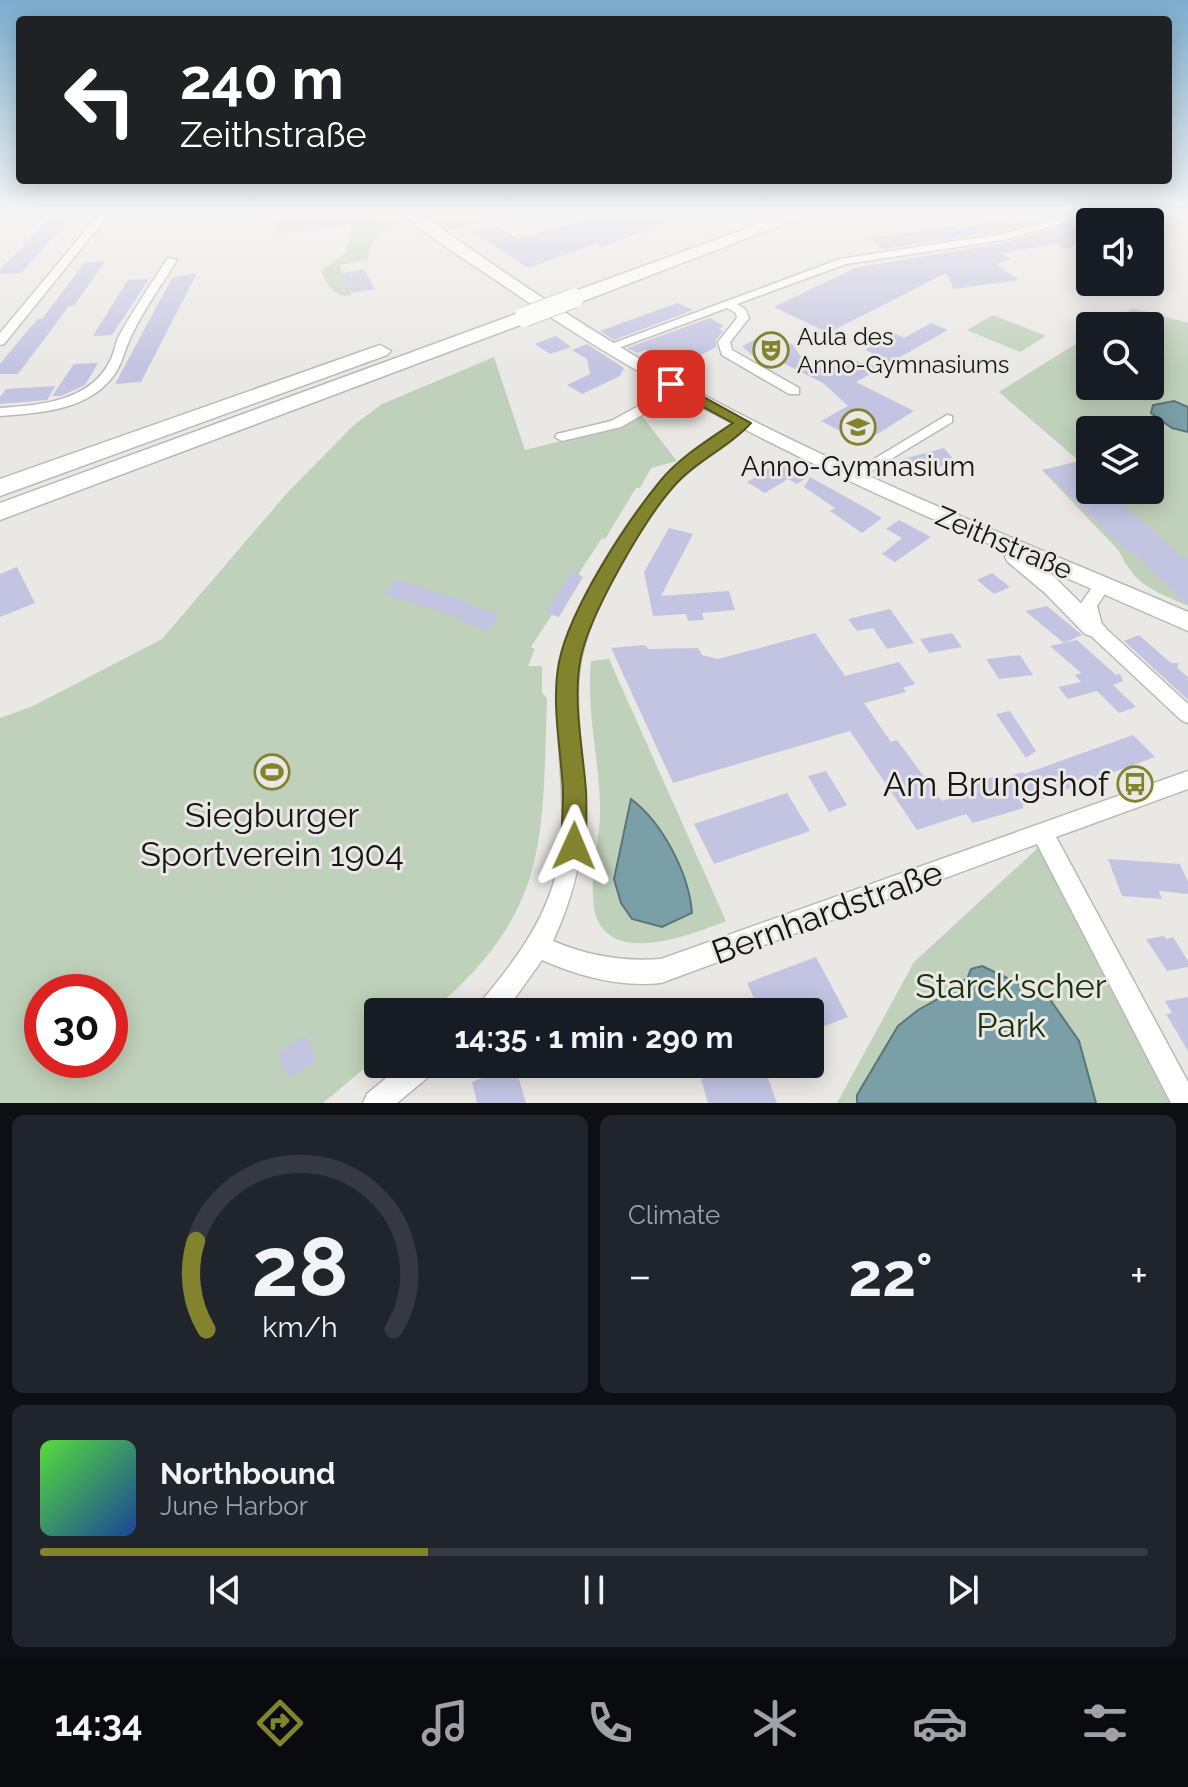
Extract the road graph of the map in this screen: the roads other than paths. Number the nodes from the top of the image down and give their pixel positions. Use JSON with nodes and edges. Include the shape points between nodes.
{"nodes":[{"id":1,"x":63,"y":264,"type":"edge"},
{"id":2,"x":169,"y":264,"type":"edge"},
{"id":3,"x":482,"y":264,"type":"edge"},
{"id":4,"x":636,"y":264,"type":"edge"},
{"id":5,"x":650,"y":264,"type":"edge"},
{"id":6,"x":834,"y":264,"type":"edge"},
{"id":7,"x":565,"y":293,"type":"junction"},
{"id":8,"x":726,"y":303,"type":"junction"},
{"id":9,"x":516,"y":310,"type":"junction"},
{"id":10,"x":493,"y":329,"type":"junction"},
{"id":11,"x":0,"y":341,"type":"edge"},
{"id":12,"x":609,"y":347,"type":"junction"},
{"id":13,"x":679,"y":388,"type":"junction"},
{"id":14,"x":794,"y":391,"type":"dead end"},
{"id":15,"x":0,"y":412,"type":"edge"},
{"id":16,"x":316,"y":417,"type":"dead end"},
{"id":17,"x":947,"y":419,"type":"dead end"},
{"id":18,"x":743,"y":423,"type":"junction"},
{"id":19,"x":562,"y":437,"type":"dead end"},
{"id":20,"x":76,"y":461,"type":"junction"},
{"id":21,"x":853,"y":476,"type":"junction"},
{"id":22,"x":0,"y":479,"type":"edge"},
{"id":23,"x":0,"y":488,"type":"edge"},
{"id":24,"x":0,"y":512,"type":"edge"},
{"id":25,"x":997,"y":541,"type":"junction"},
{"id":26,"x":1102,"y":586,"type":"junction"},
{"id":27,"x":1188,"y":622,"type":"edge"},
{"id":28,"x":1094,"y":628,"type":"junction"},
{"id":29,"x":1188,"y":715,"type":"edge"},
{"id":30,"x":1188,"y":780,"type":"edge"},
{"id":31,"x":1043,"y":834,"type":"junction"},
{"id":32,"x":540,"y":947,"type":"junction"},
{"id":33,"x":501,"y":998,"type":"edge"},
{"id":34,"x":407,"y":1078,"type":"edge"},
{"id":35,"x":376,"y":1103,"type":"edge"},
{"id":36,"x":1185,"y":1103,"type":"edge"}],
"edges":[{"from":1,"to":11,"type":"street"},
{"from":2,"to":15,"type":"street","via":[[100,387],[41,410]]},
{"from":3,"to":12,"type":"street","name":"Zeithstraße"},
{"from":4,"to":7,"type":"highway"},
{"from":5,"to":7,"type":"highway"},
{"from":6,"to":8,"type":"street"},
{"from":7,"to":9,"type":"highway","bridge":true},
{"from":8,"to":12,"type":"street"},
{"from":8,"to":14,"type":"street","via":[[743,318],[724,342],[726,352]]},
{"from":9,"to":10,"type":"highway"},
{"from":9,"to":20,"type":"highway"},
{"from":10,"to":16,"type":"highway"},
{"from":10,"to":24,"type":"highway"},
{"from":12,"to":13,"type":"street","name":"Zeithstraße"},
{"from":13,"to":18,"type":"street","name":"Zeithstraße"},
{"from":13,"to":19,"type":"street","via":[[616,424]]},
{"from":17,"to":21,"type":"street"},
{"from":18,"to":21,"type":"street","name":"Zeithstraße"},
{"from":18,"to":32,"type":"street","via":[[668,483],[610,569],[585,618],[570,662],[574,846]]},
{"from":20,"to":22,"type":"highway"},
{"from":20,"to":23,"type":"highway"},
{"from":21,"to":25,"type":"street","name":"Zeithstraße"},
{"from":25,"to":26,"type":"street","name":"Zeithstraße"},
{"from":25,"to":28,"type":"street"},
{"from":26,"to":27,"type":"street","name":"Zeithstraße"},
{"from":26,"to":28,"type":"street","via":[[1088,606]]},
{"from":28,"to":29,"type":"street"},
{"from":30,"to":31,"type":"street","name":"Bernhardstraße"},
{"from":31,"to":32,"type":"street","name":"Bernhardstraße","via":[[661,971],[635,975],[598,968]]},
{"from":31,"to":36,"type":"street"},
{"from":32,"to":33,"type":"street"},
{"from":34,"to":35,"type":"street"}]}
